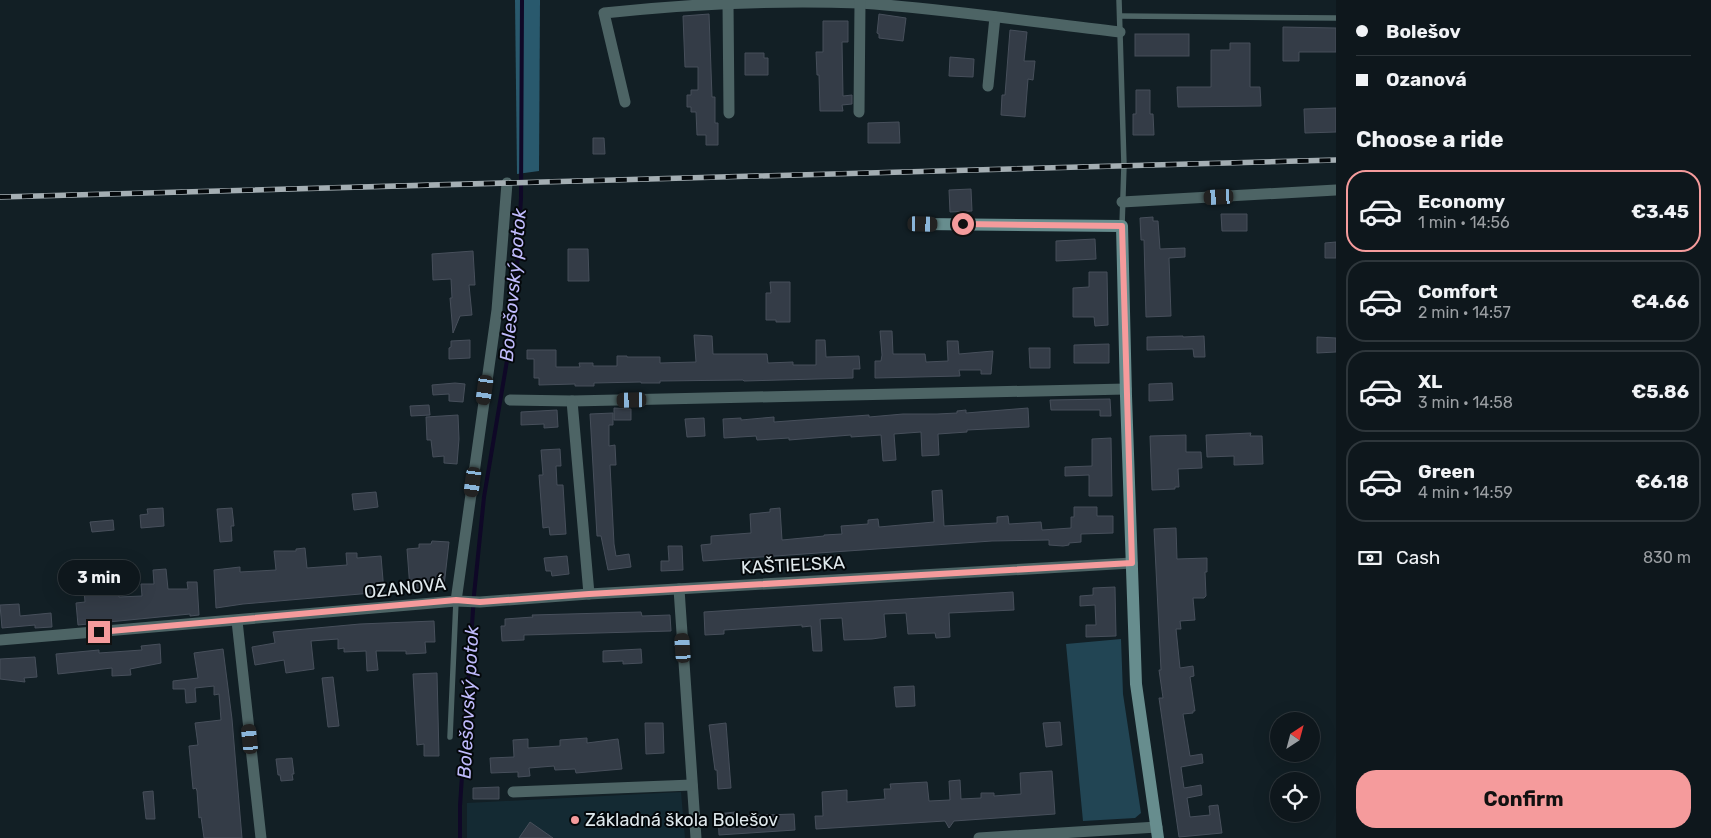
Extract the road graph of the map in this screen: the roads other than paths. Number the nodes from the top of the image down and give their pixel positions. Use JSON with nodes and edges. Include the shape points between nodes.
{"nodes":[{"id":1,"x":1119,"y":0,"type":"edge"},
{"id":2,"x":728,"y":3,"type":"junction"},
{"id":3,"x":860,"y":3,"type":"junction"},
{"id":4,"x":1120,"y":16,"type":"junction"},
{"id":5,"x":995,"y":17,"type":"junction"},
{"id":6,"x":1336,"y":18,"type":"edge"},
{"id":7,"x":1120,"y":32,"type":"junction"},
{"id":8,"x":988,"y":86,"type":"dead end"},
{"id":9,"x":625,"y":102,"type":"dead end"},
{"id":10,"x":859,"y":112,"type":"dead end"},
{"id":11,"x":729,"y":113,"type":"dead end"},
{"id":12,"x":506,"y":183,"type":"dead end"},
{"id":13,"x":1336,"y":190,"type":"edge"},
{"id":14,"x":1122,"y":202,"type":"junction"},
{"id":15,"x":923,"y":224,"type":"dead end"},
{"id":16,"x":1122,"y":226,"type":"junction"},
{"id":17,"x":1126,"y":389,"type":"junction"},
{"id":18,"x":510,"y":400,"type":"dead end"},
{"id":19,"x":572,"y":401,"type":"junction"},
{"id":20,"x":1132,"y":563,"type":"junction"},
{"id":21,"x":679,"y":589,"type":"junction"},
{"id":22,"x":589,"y":594,"type":"junction"},
{"id":23,"x":456,"y":600,"type":"junction"},
{"id":24,"x":237,"y":621,"type":"junction"},
{"id":25,"x":0,"y":640,"type":"edge"},
{"id":26,"x":450,"y":737,"type":"dead end"},
{"id":27,"x":692,"y":785,"type":"junction"},
{"id":28,"x":513,"y":792,"type":"dead end"},
{"id":29,"x":1158,"y":833,"type":"edge"},
{"id":30,"x":261,"y":838,"type":"edge"},
{"id":31,"x":696,"y":838,"type":"edge"},
{"id":32,"x":979,"y":838,"type":"edge"}],
"edges":[{"from":1,"to":4,"type":"lane"},
{"from":2,"to":3,"type":"street","via":[[795,0]]},
{"from":2,"to":9,"type":"street","via":[[604,13]]},
{"from":2,"to":11,"type":"street"},
{"from":3,"to":5,"type":"street"},
{"from":3,"to":10,"type":"street"},
{"from":4,"to":6,"type":"lane"},
{"from":4,"to":7,"type":"lane"},
{"from":5,"to":7,"type":"street"},
{"from":5,"to":8,"type":"street"},
{"from":7,"to":14,"type":"lane"},
{"from":12,"to":23,"type":"street","name":"OZANOVÁ","via":[[497,310]]},
{"from":13,"to":14,"type":"street"},
{"from":14,"to":16,"type":"lane"},
{"from":15,"to":16,"type":"street"},
{"from":16,"to":17,"type":"street"},
{"from":17,"to":19,"type":"street"},
{"from":17,"to":20,"type":"street"},
{"from":18,"to":19,"type":"street"},
{"from":19,"to":22,"type":"street"},
{"from":20,"to":21,"type":"street","name":"KAŠTIEĽSKA"},
{"from":20,"to":29,"type":"street","via":[[1136,684]]},
{"from":21,"to":22,"type":"street","name":"KAŠTIEĽSKA"},
{"from":21,"to":27,"type":"street"},
{"from":22,"to":23,"type":"street","name":"KAŠTIEĽSKA","via":[[475,602]]},
{"from":23,"to":24,"type":"street","name":"OZANOVÁ"},
{"from":23,"to":26,"type":"lane"},
{"from":24,"to":25,"type":"street","name":"OZANOVÁ"},
{"from":24,"to":30,"type":"street"},
{"from":27,"to":28,"type":"street"},
{"from":27,"to":31,"type":"street"},
{"from":29,"to":32,"type":"street"}]}
